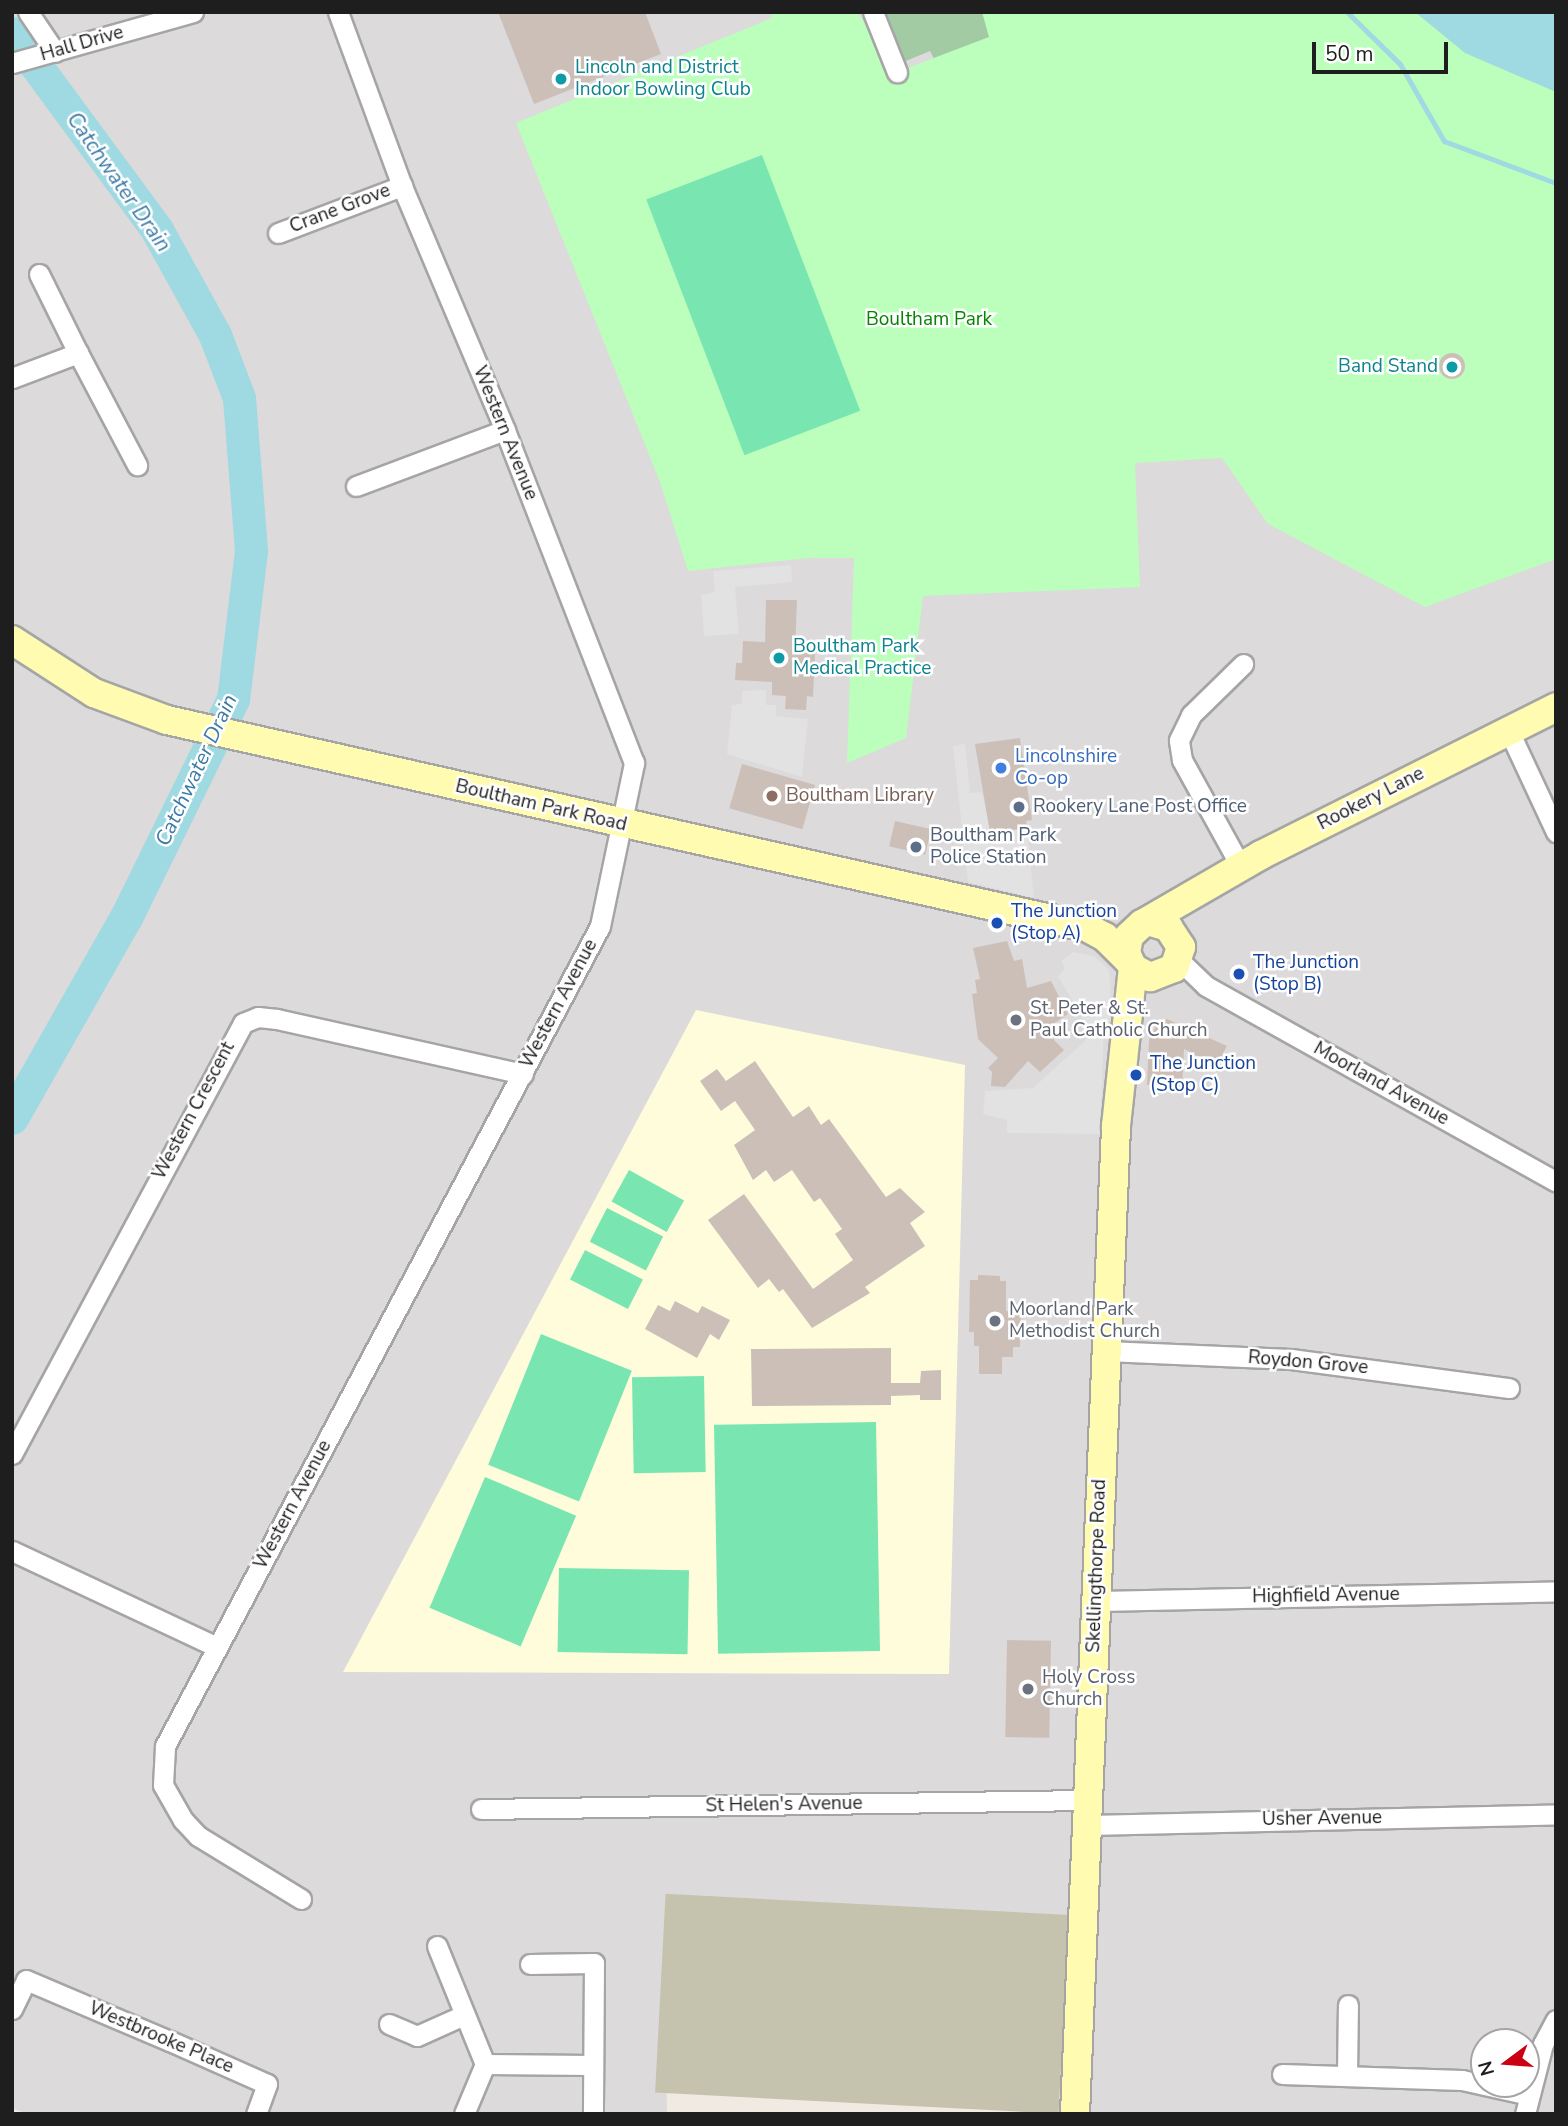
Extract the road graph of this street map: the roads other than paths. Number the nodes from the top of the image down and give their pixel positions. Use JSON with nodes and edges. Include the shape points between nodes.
{"nodes":[{"id":1,"x":28,"y":12,"type":"edge"},
{"id":2,"x":193,"y":12,"type":"edge"},
{"id":3,"x":338,"y":12,"type":"edge"},
{"id":4,"x":873,"y":12,"type":"edge"},
{"id":5,"x":48,"y":53,"type":"junction"},
{"id":6,"x":15,"y":62,"type":"edge"},
{"id":7,"x":897,"y":72,"type":"dead end"},
{"id":8,"x":402,"y":186,"type":"junction"},
{"id":9,"x":278,"y":233,"type":"dead end"},
{"id":10,"x":39,"y":274,"type":"dead end"},
{"id":11,"x":78,"y":353,"type":"junction"},
{"id":12,"x":12,"y":378,"type":"edge"},
{"id":13,"x":505,"y":430,"type":"junction"},
{"id":14,"x":137,"y":465,"type":"dead end"},
{"id":15,"x":356,"y":486,"type":"dead end"},
{"id":16,"x":14,"y":645,"type":"edge"},
{"id":17,"x":1243,"y":664,"type":"dead end"},
{"id":18,"x":1556,"y":707,"type":"edge"},
{"id":19,"x":1508,"y":729,"type":"junction"},
{"id":20,"x":622,"y":825,"type":"junction"},
{"id":21,"x":1556,"y":832,"type":"edge"},
{"id":22,"x":1241,"y":866,"type":"junction"},
{"id":23,"x":1191,"y":900,"type":"junction"},
{"id":24,"x":1143,"y":926,"type":"junction"},
{"id":25,"x":1086,"y":927,"type":"junction"},
{"id":26,"x":1155,"y":964,"type":"junction"},
{"id":27,"x":523,"y":1074,"type":"junction"},
{"id":28,"x":1556,"y":1182,"type":"edge"},
{"id":29,"x":1106,"y":1351,"type":"junction"},
{"id":30,"x":1509,"y":1388,"type":"dead end"},
{"id":31,"x":12,"y":1454,"type":"edge"},
{"id":32,"x":12,"y":1551,"type":"edge"},
{"id":33,"x":1556,"y":1591,"type":"edge"},
{"id":34,"x":1096,"y":1601,"type":"junction"},
{"id":35,"x":217,"y":1647,"type":"junction"},
{"id":36,"x":481,"y":1809,"type":"dead end"},
{"id":37,"x":1088,"y":1812,"type":"junction"},
{"id":38,"x":1556,"y":1814,"type":"edge"},
{"id":39,"x":301,"y":1899,"type":"dead end"},
{"id":40,"x":437,"y":1946,"type":"dead end"},
{"id":41,"x":530,"y":1964,"type":"dead end"},
{"id":42,"x":1348,"y":2005,"type":"dead end"},
{"id":43,"x":12,"y":2009,"type":"edge"},
{"id":44,"x":464,"y":2015,"type":"junction"},
{"id":45,"x":1556,"y":2020,"type":"edge"},
{"id":46,"x":388,"y":2024,"type":"dead end"},
{"id":47,"x":485,"y":2064,"type":"junction"},
{"id":48,"x":592,"y":2065,"type":"junction"},
{"id":49,"x":1282,"y":2074,"type":"dead end"},
{"id":50,"x":1347,"y":2074,"type":"junction"},
{"id":51,"x":1527,"y":2104,"type":"edge"},
{"id":52,"x":256,"y":2114,"type":"edge"},
{"id":53,"x":464,"y":2114,"type":"edge"},
{"id":54,"x":593,"y":2114,"type":"edge"},
{"id":55,"x":1075,"y":2114,"type":"edge"}],
"edges":[{"from":1,"to":5,"type":"street"},
{"from":2,"to":5,"type":"street","name":"Hall Drive"},
{"from":3,"to":8,"type":"street","name":"Western Avenue"},
{"from":4,"to":7,"type":"street"},
{"from":5,"to":6,"type":"street","name":"Hall Drive"},
{"from":8,"to":9,"type":"street","name":"Crane Grove"},
{"from":8,"to":13,"type":"street","name":"Western Avenue"},
{"from":10,"to":11,"type":"street"},
{"from":11,"to":12,"type":"street"},
{"from":11,"to":14,"type":"street"},
{"from":13,"to":15,"type":"street"},
{"from":13,"to":20,"type":"street","name":"Western Avenue","via":[[634,763]]},
{"from":16,"to":20,"type":"street","name":"Boultham Park Road","via":[[94,693],[204,729]]},
{"from":17,"to":22,"type":"street","via":[[1191,715],[1179,740],[1182,760]]},
{"from":18,"to":19,"type":"street","name":"Rookery Lane"},
{"from":19,"to":21,"type":"street"},
{"from":19,"to":22,"type":"street","name":"Rookery Lane"},
{"from":20,"to":25,"type":"street","name":"Boultham Park Road"},
{"from":20,"to":27,"type":"street","name":"Western Avenue","via":[[600,926]]},
{"from":22,"to":23,"type":"street","name":"Rookery Lane"},
{"from":23,"to":24,"type":"street","name":"Rookery Lane","via":[[1179,902]]},
{"from":23,"to":26,"type":"street"},
{"from":24,"to":25,"type":"street"},
{"from":24,"to":26,"type":"street","via":[[1126,944]]},
{"from":24,"to":26,"type":"street","via":[[1168,927]]},
{"from":25,"to":26,"type":"street"},
{"from":26,"to":28,"type":"street","name":"Moorland Avenue","via":[[1206,986]]},
{"from":26,"to":29,"type":"street","name":"Skellingthorpe Road","via":[[1124,1020]]},
{"from":27,"to":31,"type":"street","name":"Western Crescent","via":[[277,1019],[258,1017],[243,1023]]},
{"from":27,"to":35,"type":"street","name":"Western Avenue"},
{"from":29,"to":30,"type":"street","name":"Roydon Grove","via":[[1290,1359]]},
{"from":29,"to":34,"type":"street","name":"Skellingthorpe Road"},
{"from":32,"to":35,"type":"street"},
{"from":33,"to":34,"type":"street","name":"Highfield Avenue"},
{"from":34,"to":37,"type":"street","name":"Skellingthorpe Road"},
{"from":35,"to":39,"type":"street","name":"Western Avenue","via":[[165,1746],[163,1785],[198,1836]]},
{"from":36,"to":37,"type":"street","name":"St Helen's Avenue"},
{"from":37,"to":38,"type":"street","name":"Usher Avenue"},
{"from":37,"to":55,"type":"street","name":"Skellingthorpe Road"},
{"from":40,"to":44,"type":"street"},
{"from":41,"to":48,"type":"street","via":[[594,1962]]},
{"from":42,"to":50,"type":"street"},
{"from":43,"to":52,"type":"street","name":"Westbrooke Place","via":[[26,1980],[267,2084]]},
{"from":44,"to":46,"type":"street","via":[[416,2036]]},
{"from":44,"to":47,"type":"street"},
{"from":45,"to":51,"type":"street"},
{"from":47,"to":48,"type":"street"},
{"from":47,"to":53,"type":"street"},
{"from":48,"to":54,"type":"street"},
{"from":49,"to":50,"type":"street"},
{"from":50,"to":51,"type":"street","via":[[1462,2080]]}]}
